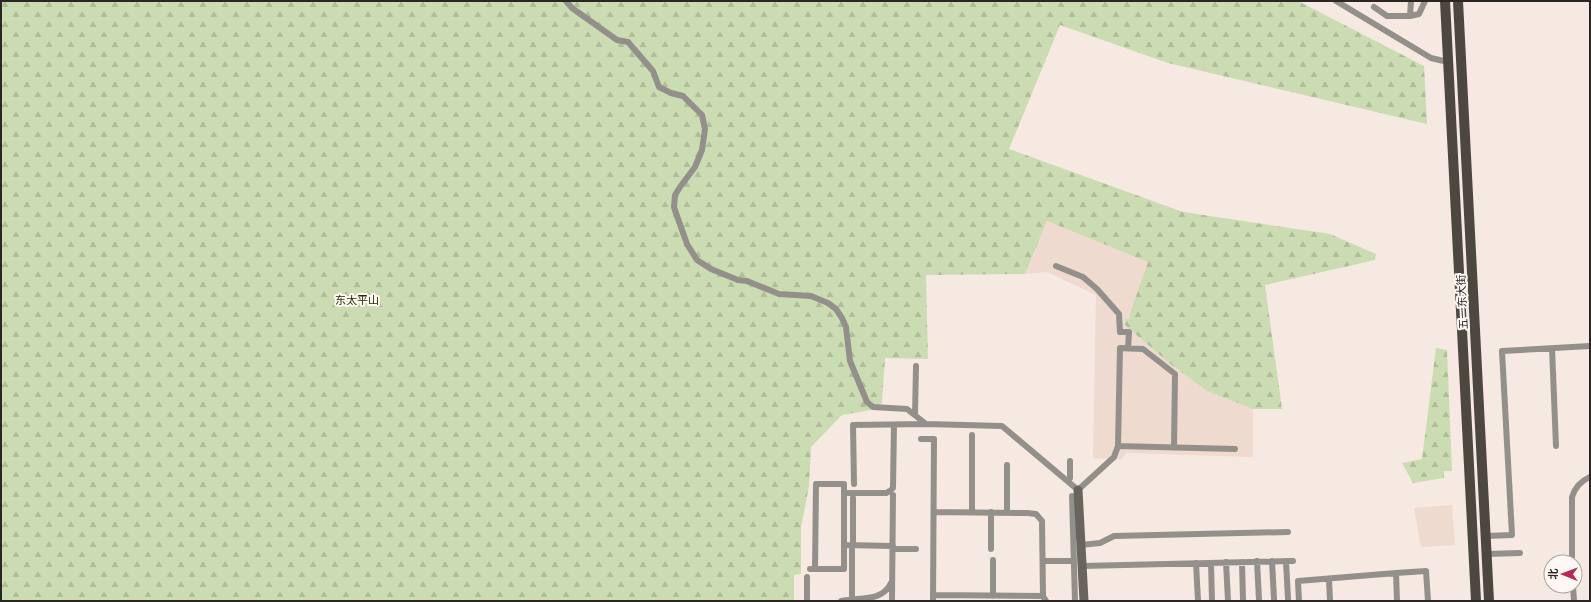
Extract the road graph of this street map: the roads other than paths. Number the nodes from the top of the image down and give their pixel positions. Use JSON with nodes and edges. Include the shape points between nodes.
{"nodes":[{"id":1,"x":566,"y":1,"type":"edge"},
{"id":2,"x":1336,"y":1,"type":"edge"},
{"id":3,"x":1411,"y":1,"type":"edge"},
{"id":4,"x":1425,"y":1,"type":"edge"},
{"id":5,"x":1445,"y":1,"type":"edge"},
{"id":6,"x":1458,"y":1,"type":"edge"},
{"id":7,"x":1374,"y":7,"type":"dead end"},
{"id":8,"x":1410,"y":16,"type":"junction"},
{"id":9,"x":1461,"y":61,"type":"junction"},
{"id":10,"x":1448,"y":62,"type":"junction"},
{"id":11,"x":1056,"y":266,"type":"dead end"},
{"id":12,"x":1590,"y":346,"type":"edge"},
{"id":13,"x":1128,"y":348,"type":"junction"},
{"id":14,"x":1552,"y":348,"type":"junction"},
{"id":15,"x":916,"y":366,"type":"dead end"},
{"id":16,"x":915,"y":415,"type":"junction"},
{"id":17,"x":926,"y":424,"type":"junction"},
{"id":18,"x":894,"y":425,"type":"junction"},
{"id":19,"x":972,"y":435,"type":"dead end"},
{"id":20,"x":921,"y":439,"type":"dead end"},
{"id":21,"x":1118,"y":446,"type":"junction"},
{"id":22,"x":1556,"y":446,"type":"dead end"},
{"id":23,"x":1174,"y":448,"type":"junction"},
{"id":24,"x":1235,"y":449,"type":"dead end"},
{"id":25,"x":1007,"y":465,"type":"dead end"},
{"id":26,"x":1059,"y":474,"type":"junction"},
{"id":27,"x":1590,"y":477,"type":"edge"},
{"id":28,"x":1070,"y":478,"type":"dead end"},
{"id":29,"x":854,"y":484,"type":"dead end"},
{"id":30,"x":844,"y":493,"type":"junction"},
{"id":31,"x":1075,"y":493,"type":"junction"},
{"id":32,"x":893,"y":495,"type":"dead end"},
{"id":33,"x":853,"y":498,"type":"dead end"},
{"id":34,"x":934,"y":512,"type":"junction"},
{"id":35,"x":972,"y":512,"type":"junction"},
{"id":36,"x":991,"y":512,"type":"junction"},
{"id":37,"x":1007,"y":512,"type":"junction"},
{"id":38,"x":1288,"y":532,"type":"dead end"},
{"id":39,"x":1486,"y":536,"type":"junction"},
{"id":40,"x":844,"y":545,"type":"junction"},
{"id":41,"x":1081,"y":545,"type":"junction"},
{"id":42,"x":893,"y":547,"type":"junction"},
{"id":43,"x":852,"y":548,"type":"junction"},
{"id":44,"x":916,"y":549,"type":"dead end"},
{"id":45,"x":991,"y":549,"type":"dead end"},
{"id":46,"x":1520,"y":553,"type":"dead end"},
{"id":47,"x":1487,"y":554,"type":"junction"},
{"id":48,"x":1572,"y":554,"type":"edge"},
{"id":49,"x":993,"y":560,"type":"dead end"},
{"id":50,"x":1043,"y":561,"type":"junction"},
{"id":51,"x":1074,"y":561,"type":"junction"},
{"id":52,"x":1257,"y":561,"type":"junction"},
{"id":53,"x":1272,"y":561,"type":"junction"},
{"id":54,"x":1226,"y":562,"type":"junction"},
{"id":55,"x":1242,"y":562,"type":"junction"},
{"id":56,"x":1196,"y":563,"type":"junction"},
{"id":57,"x":1211,"y":563,"type":"junction"},
{"id":58,"x":1082,"y":566,"type":"junction"},
{"id":59,"x":1396,"y":574,"type":"junction"},
{"id":60,"x":807,"y":577,"type":"dead end"},
{"id":61,"x":1329,"y":579,"type":"junction"},
{"id":62,"x":892,"y":580,"type":"junction"},
{"id":63,"x":993,"y":596,"type":"junction"},
{"id":64,"x":933,"y":598,"type":"edge"},
{"id":65,"x":892,"y":599,"type":"dead end"},
{"id":66,"x":1013,"y":599,"type":"edge"},
{"id":67,"x":1044,"y":599,"type":"edge"},
{"id":68,"x":1288,"y":599,"type":"dead end"},
{"id":69,"x":852,"y":600,"type":"edge"},
{"id":70,"x":1243,"y":600,"type":"edge"},
{"id":71,"x":1259,"y":600,"type":"dead end"},
{"id":72,"x":1274,"y":600,"type":"dead end"},
{"id":73,"x":807,"y":601,"type":"edge"},
{"id":74,"x":841,"y":601,"type":"edge"},
{"id":75,"x":1075,"y":601,"type":"edge"},
{"id":76,"x":1084,"y":601,"type":"edge"},
{"id":77,"x":1198,"y":601,"type":"edge"},
{"id":78,"x":1212,"y":601,"type":"edge"},
{"id":79,"x":1228,"y":601,"type":"edge"},
{"id":80,"x":1299,"y":601,"type":"edge"},
{"id":81,"x":1330,"y":601,"type":"edge"},
{"id":82,"x":1397,"y":601,"type":"edge"},
{"id":83,"x":1428,"y":601,"type":"edge"},
{"id":84,"x":1476,"y":601,"type":"edge"},
{"id":85,"x":1489,"y":601,"type":"edge"}],
"edges":[{"from":1,"to":16,"type":"street","via":[[617,40],[628,42],[653,71],[659,86],[683,96],[702,115],[706,129],[702,150],[695,167],[675,196],[674,207],[687,244],[696,260],[722,274],[780,294],[811,296],[828,303],[842,318],[849,344],[850,361],[870,406],[907,409]]},
{"from":2,"to":10,"type":"street","via":[[1431,58]]},
{"from":3,"to":8,"type":"street"},
{"from":4,"to":8,"type":"street","via":[[1419,14]]},
{"from":5,"to":10,"type":"main road","name":"五一东大街"},
{"from":6,"to":9,"type":"main road","name":"五一东大街"},
{"from":7,"to":8,"type":"street","via":[[1388,16]]},
{"from":9,"to":10,"type":"main road"},
{"from":9,"to":39,"type":"main road","name":"五一东大街"},
{"from":10,"to":84,"type":"main road","name":"五一东大街"},
{"from":11,"to":13,"type":"street","via":[[1083,277],[1119,314],[1120,332],[1129,332]]},
{"from":12,"to":14,"type":"street"},
{"from":13,"to":21,"type":"street","via":[[1120,348]]},
{"from":13,"to":23,"type":"street","via":[[1143,349],[1175,374]]},
{"from":14,"to":22,"type":"street"},
{"from":14,"to":39,"type":"street","via":[[1502,351],[1512,535]]},
{"from":15,"to":16,"type":"street"},
{"from":16,"to":17,"type":"street"},
{"from":17,"to":18,"type":"street"},
{"from":17,"to":26,"type":"street","via":[[1002,426]]},
{"from":18,"to":29,"type":"street","via":[[853,425]]},
{"from":18,"to":30,"type":"street","via":[[893,488],[886,492]]},
{"from":19,"to":35,"type":"street"},
{"from":20,"to":34,"type":"street","via":[[934,439]]},
{"from":21,"to":23,"type":"street"},
{"from":21,"to":31,"type":"street","via":[[1114,457]]},
{"from":23,"to":24,"type":"street"},
{"from":25,"to":37,"type":"street"},
{"from":26,"to":28,"type":"street","via":[[1070,465]]},
{"from":26,"to":31,"type":"street"},
{"from":27,"to":48,"type":"street","via":[[1578,484],[1572,496]]},
{"from":30,"to":40,"type":"street"},
{"from":30,"to":40,"type":"street","via":[[844,484],[816,484],[813,569],[844,570]]},
{"from":31,"to":41,"type":"street"},
{"from":31,"to":51,"type":"street"},
{"from":32,"to":42,"type":"street"},
{"from":33,"to":43,"type":"street"},
{"from":34,"to":35,"type":"street"},
{"from":34,"to":64,"type":"street"},
{"from":35,"to":36,"type":"street"},
{"from":36,"to":37,"type":"street"},
{"from":36,"to":45,"type":"street"},
{"from":37,"to":50,"type":"street","via":[[1033,513],[1040,517]]},
{"from":38,"to":41,"type":"street","via":[[1114,536],[1100,543]]},
{"from":39,"to":47,"type":"main road","name":"五一东大街"},
{"from":40,"to":43,"type":"street"},
{"from":41,"to":58,"type":"street"},
{"from":42,"to":43,"type":"street"},
{"from":42,"to":44,"type":"street"},
{"from":42,"to":62,"type":"street"},
{"from":43,"to":69,"type":"street"},
{"from":46,"to":47,"type":"street"},
{"from":47,"to":85,"type":"main road","name":"五一东大街"},
{"from":49,"to":63,"type":"street"},
{"from":50,"to":51,"type":"street"},
{"from":50,"to":67,"type":"street"},
{"from":51,"to":75,"type":"street"},
{"from":52,"to":53,"type":"street"},
{"from":52,"to":55,"type":"street"},
{"from":52,"to":71,"type":"street"},
{"from":53,"to":68,"type":"street","via":[[1290,561]]},
{"from":53,"to":72,"type":"street"},
{"from":54,"to":55,"type":"street"},
{"from":54,"to":57,"type":"street"},
{"from":54,"to":79,"type":"street"},
{"from":55,"to":70,"type":"street"},
{"from":56,"to":57,"type":"street"},
{"from":56,"to":58,"type":"street"},
{"from":56,"to":77,"type":"street"},
{"from":57,"to":78,"type":"street"},
{"from":58,"to":76,"type":"street"},
{"from":59,"to":61,"type":"street"},
{"from":59,"to":82,"type":"street"},
{"from":59,"to":83,"type":"street","via":[[1426,571]]},
{"from":60,"to":73,"type":"street"},
{"from":61,"to":80,"type":"street","via":[[1298,581]]},
{"from":61,"to":81,"type":"street"},
{"from":62,"to":65,"type":"street"},
{"from":62,"to":69,"type":"street","via":[[887,592],[878,599]]},
{"from":63,"to":64,"type":"street"},
{"from":63,"to":66,"type":"street"},
{"from":66,"to":67,"type":"street"},
{"from":69,"to":74,"type":"street"}]}
